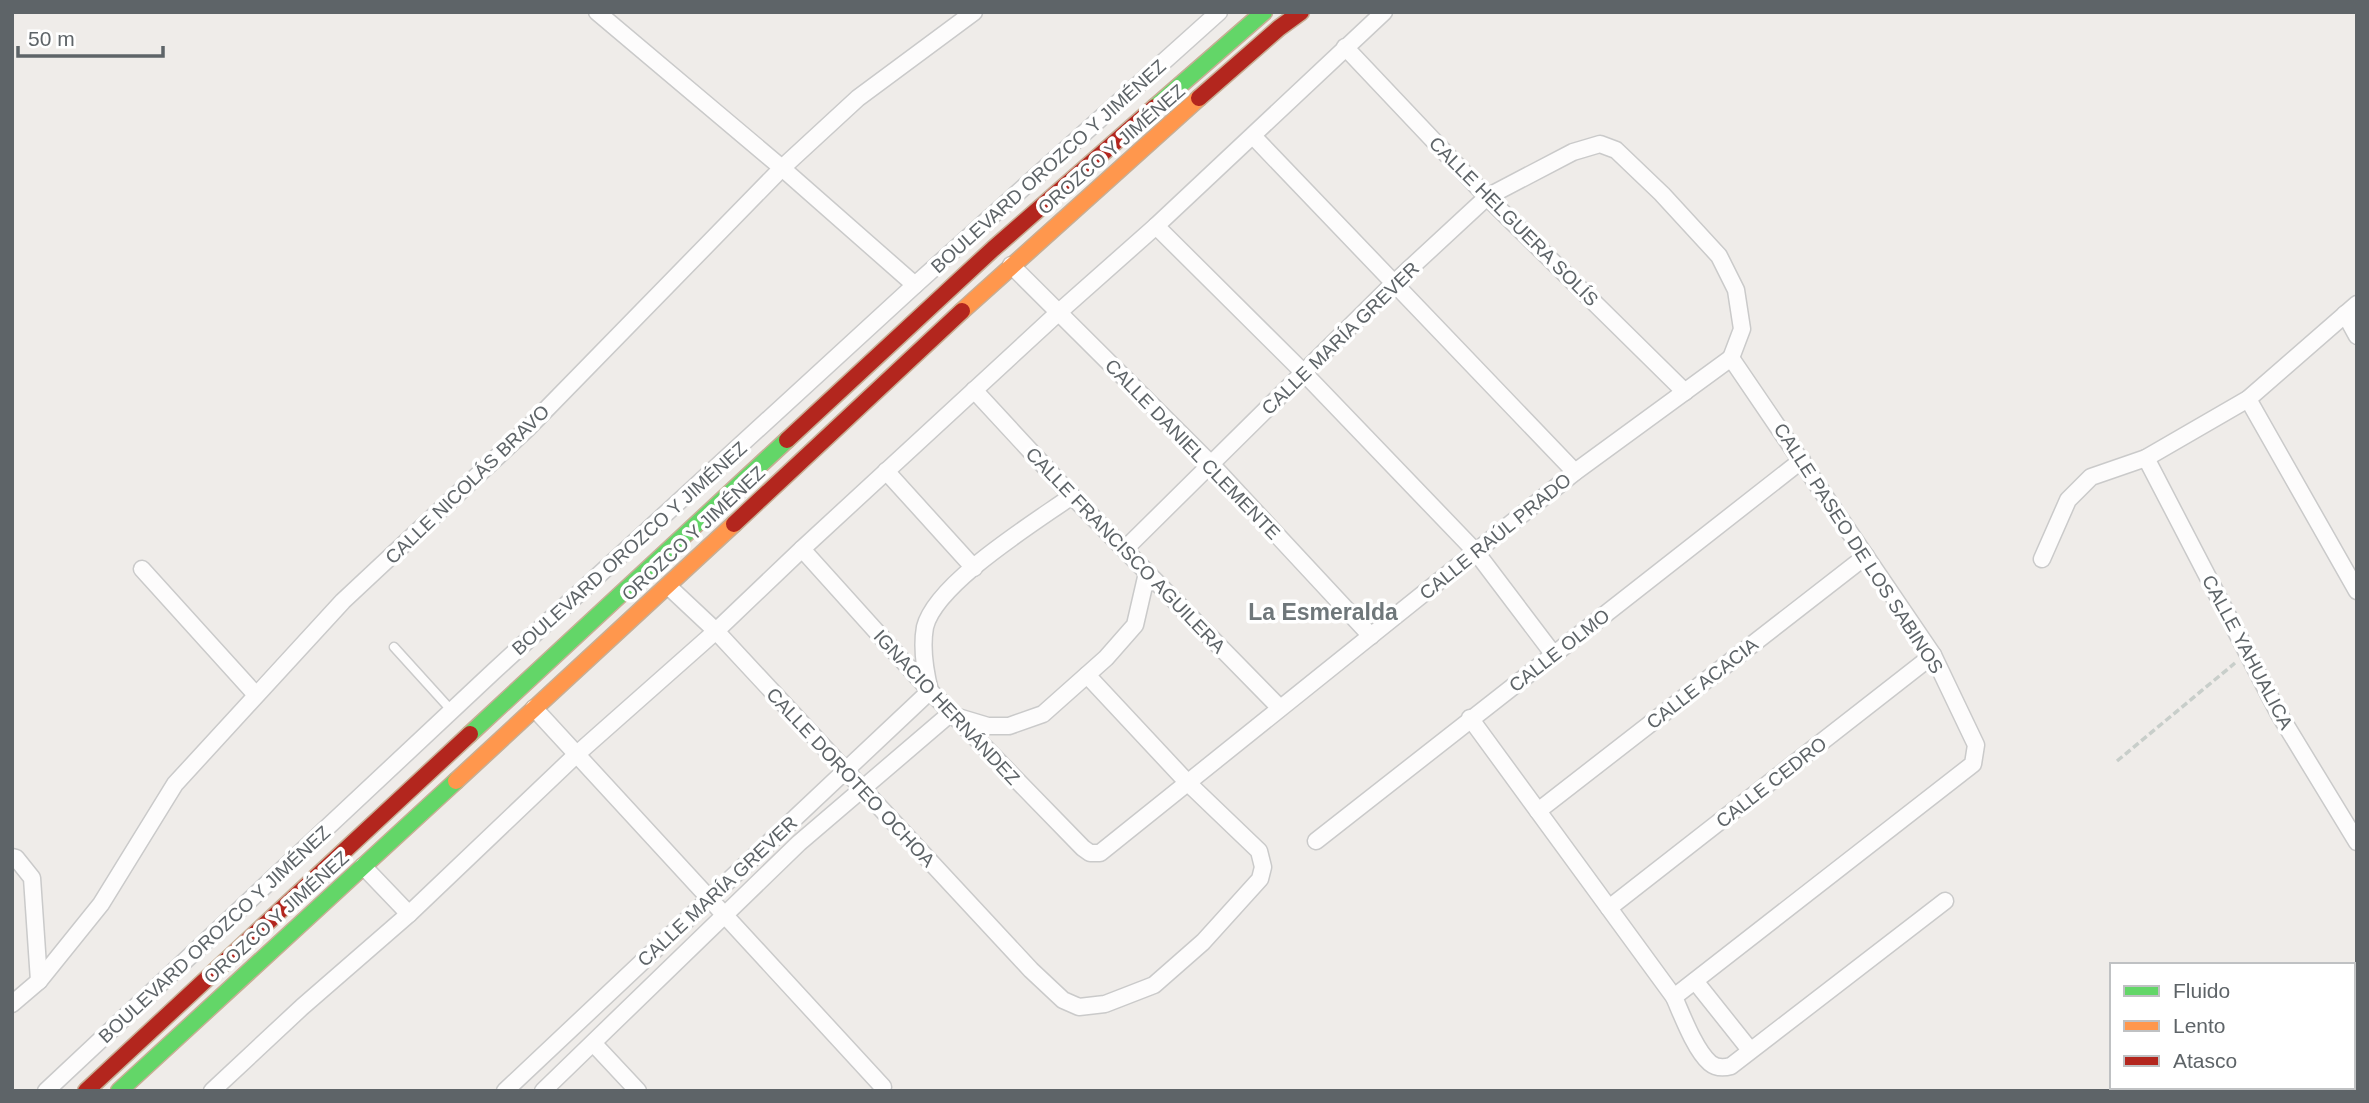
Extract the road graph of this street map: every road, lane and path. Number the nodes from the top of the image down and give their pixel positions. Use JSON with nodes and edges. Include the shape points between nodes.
{"nodes":[{"id":1,"x":597,"y":12,"type":"edge"},
{"id":2,"x":974,"y":12,"type":"edge"},
{"id":3,"x":1219,"y":12,"type":"edge"},
{"id":4,"x":1301,"y":12,"type":"edge"},
{"id":5,"x":1384,"y":12,"type":"edge"},
{"id":6,"x":1254,"y":15,"type":"edge"},
{"id":7,"x":1345,"y":47,"type":"junction"},
{"id":8,"x":1252,"y":135,"type":"junction"},
{"id":9,"x":782,"y":168,"type":"junction"},
{"id":10,"x":1488,"y":197,"type":"junction"},
{"id":11,"x":1156,"y":226,"type":"junction"},
{"id":12,"x":1011,"y":265,"type":"junction"},
{"id":13,"x":1393,"y":284,"type":"junction"},
{"id":14,"x":915,"y":285,"type":"junction"},
{"id":15,"x":2351,"y":309,"type":"edge"},
{"id":16,"x":1059,"y":312,"type":"junction"},
{"id":17,"x":2357,"y":336,"type":"edge"},
{"id":18,"x":1731,"y":358,"type":"junction"},
{"id":19,"x":1303,"y":372,"type":"junction"},
{"id":20,"x":974,"y":390,"type":"junction"},
{"id":21,"x":1685,"y":392,"type":"junction"},
{"id":22,"x":2248,"y":400,"type":"junction"},
{"id":23,"x":2146,"y":458,"type":"junction"},
{"id":24,"x":1802,"y":460,"type":"junction"},
{"id":25,"x":1212,"y":465,"type":"junction"},
{"id":26,"x":886,"y":471,"type":"junction"},
{"id":27,"x":1575,"y":472,"type":"junction"},
{"id":28,"x":1072,"y":496,"type":"junction"},
{"id":29,"x":802,"y":549,"type":"junction"},
{"id":30,"x":1125,"y":549,"type":"junction"},
{"id":31,"x":1476,"y":552,"type":"junction"},
{"id":32,"x":1866,"y":556,"type":"junction"},
{"id":33,"x":2042,"y":559,"type":"dead end"},
{"id":34,"x":974,"y":568,"type":"junction"},
{"id":35,"x":142,"y":569,"type":"dead end"},
{"id":36,"x":1147,"y":572,"type":"junction"},
{"id":37,"x":668,"y":586,"type":"junction"},
{"id":38,"x":2357,"y":591,"type":"edge"},
{"id":39,"x":716,"y":631,"type":"junction"},
{"id":40,"x":1371,"y":636,"type":"junction"},
{"id":41,"x":394,"y":647,"type":"dead end"},
{"id":42,"x":2247,"y":652,"type":"junction"},
{"id":43,"x":1554,"y":655,"type":"junction"},
{"id":44,"x":1933,"y":655,"type":"junction"},
{"id":45,"x":1087,"y":675,"type":"junction"},
{"id":46,"x":930,"y":691,"type":"junction"},
{"id":47,"x":256,"y":695,"type":"junction"},
{"id":48,"x":534,"y":708,"type":"junction"},
{"id":49,"x":1280,"y":708,"type":"junction"},
{"id":50,"x":452,"y":711,"type":"junction"},
{"id":51,"x":952,"y":714,"type":"junction"},
{"id":52,"x":1471,"y":718,"type":"junction"},
{"id":53,"x":577,"y":754,"type":"junction"},
{"id":54,"x":2118,"y":761,"type":"dead end"},
{"id":55,"x":845,"y":771,"type":"junction"},
{"id":56,"x":1187,"y":782,"type":"junction"},
{"id":57,"x":862,"y":789,"type":"junction"},
{"id":58,"x":1538,"y":811,"type":"junction"},
{"id":59,"x":1316,"y":841,"type":"dead end"},
{"id":60,"x":2357,"y":842,"type":"edge"},
{"id":61,"x":1100,"y":853,"type":"joint"},
{"id":62,"x":12,"y":858,"type":"edge"},
{"id":63,"x":363,"y":866,"type":"junction"},
{"id":64,"x":709,"y":898,"type":"junction"},
{"id":65,"x":1945,"y":901,"type":"dead end"},
{"id":66,"x":1609,"y":908,"type":"junction"},
{"id":67,"x":724,"y":914,"type":"junction"},
{"id":68,"x":408,"y":915,"type":"junction"},
{"id":69,"x":39,"y":981,"type":"junction"},
{"id":70,"x":1695,"y":981,"type":"junction"},
{"id":71,"x":1674,"y":997,"type":"junction"},
{"id":72,"x":12,"y":1004,"type":"edge"},
{"id":73,"x":594,"y":1044,"type":"junction"},
{"id":74,"x":1750,"y":1050,"type":"junction"},
{"id":75,"x":883,"y":1087,"type":"dead end"},
{"id":76,"x":46,"y":1091,"type":"edge"},
{"id":77,"x":86,"y":1091,"type":"edge"},
{"id":78,"x":119,"y":1091,"type":"edge"},
{"id":79,"x":212,"y":1091,"type":"edge"},
{"id":80,"x":505,"y":1091,"type":"edge"},
{"id":81,"x":543,"y":1091,"type":"edge"},
{"id":82,"x":638,"y":1091,"type":"edge"}],
"edges":[{"from":1,"to":9,"type":"street"},
{"from":2,"to":9,"type":"street","name":"CALLE NICOLÁS BRAVO","via":[[858,98]]},
{"from":3,"to":14,"type":"street","name":"BOULEVARD OROZCO Y JIMÉNEZ"},
{"from":4,"to":12,"type":"highway","name":"OROZCO Y JIMÉNEZ"},
{"from":5,"to":7,"type":"street"},
{"from":6,"to":77,"type":"highway","name":"OROZCO Y JIMÉNEZ","via":[[993,249]]},
{"from":7,"to":8,"type":"street"},
{"from":7,"to":10,"type":"street","name":"CALLE HELGUERA SOLÍS"},
{"from":8,"to":11,"type":"street"},
{"from":8,"to":13,"type":"street"},
{"from":9,"to":14,"type":"street"},
{"from":9,"to":47,"type":"street","name":"CALLE NICOLÁS BRAVO","via":[[527,429],[344,600]]},
{"from":10,"to":13,"type":"street","name":"CALLE MARÍA GREVER"},
{"from":10,"to":18,"type":"street","name":"CALLE MARÍA GREVER","via":[[1573,152],[1600,144],[1616,150],[1718,256],[1736,290],[1742,329]]},
{"from":10,"to":21,"type":"street","name":"CALLE HELGUERA SOLÍS"},
{"from":11,"to":16,"type":"street"},
{"from":11,"to":19,"type":"street"},
{"from":12,"to":16,"type":"street","name":"CALLE DANIEL CLEMENTE"},
{"from":12,"to":37,"type":"highway","name":"OROZCO Y JIMÉNEZ"},
{"from":13,"to":19,"type":"street","name":"CALLE MARÍA GREVER"},
{"from":13,"to":27,"type":"street"},
{"from":14,"to":50,"type":"street","name":"BOULEVARD OROZCO Y JIMÉNEZ"},
{"from":15,"to":17,"type":"street"},
{"from":15,"to":22,"type":"street"},
{"from":16,"to":20,"type":"street"},
{"from":16,"to":25,"type":"street","name":"CALLE DANIEL CLEMENTE"},
{"from":18,"to":21,"type":"street","name":"CALLE RAÚL PRADO"},
{"from":18,"to":24,"type":"street","name":"CALLE PASEO DE LOS SABINOS"},
{"from":19,"to":25,"type":"street","name":"CALLE MARÍA GREVER"},
{"from":19,"to":31,"type":"street"},
{"from":20,"to":26,"type":"street"},
{"from":20,"to":28,"type":"street","name":"CALLE FRANCISCO AGUILERA"},
{"from":21,"to":27,"type":"street","name":"CALLE RAÚL PRADO"},
{"from":22,"to":23,"type":"street"},
{"from":22,"to":38,"type":"street"},
{"from":23,"to":33,"type":"street","via":[[2091,477],[2068,500]]},
{"from":23,"to":42,"type":"street","name":"CALLE YAHUALICA"},
{"from":24,"to":32,"type":"street","name":"CALLE PASEO DE LOS SABINOS"},
{"from":24,"to":43,"type":"street","name":"CALLE OLMO"},
{"from":25,"to":30,"type":"street","name":"CALLE MARÍA GREVER"},
{"from":25,"to":40,"type":"street","name":"CALLE DANIEL CLEMENTE"},
{"from":26,"to":29,"type":"street"},
{"from":26,"to":34,"type":"street"},
{"from":27,"to":31,"type":"street","name":"CALLE RAÚL PRADO"},
{"from":28,"to":30,"type":"street","name":"CALLE FRANCISCO AGUILERA"},
{"from":28,"to":34,"type":"street"},
{"from":29,"to":39,"type":"street"},
{"from":29,"to":46,"type":"street","name":"IGNACIO HERNÁNDEZ"},
{"from":30,"to":36,"type":"street","name":"CALLE FRANCISCO AGUILERA"},
{"from":31,"to":40,"type":"street","name":"CALLE RAÚL PRADO"},
{"from":31,"to":43,"type":"street"},
{"from":32,"to":44,"type":"street","name":"CALLE PASEO DE LOS SABINOS"},
{"from":32,"to":58,"type":"street","name":"CALLE ACACIA"},
{"from":34,"to":46,"type":"street","via":[[942,596],[925,626],[923,666]]},
{"from":35,"to":47,"type":"street"},
{"from":36,"to":45,"type":"street","via":[[1135,625]]},
{"from":36,"to":49,"type":"street","name":"CALLE FRANCISCO AGUILERA"},
{"from":37,"to":39,"type":"street","name":"CALLE DOROTEO OCHOA"},
{"from":37,"to":48,"type":"highway","name":"OROZCO Y JIMÉNEZ"},
{"from":39,"to":53,"type":"street"},
{"from":39,"to":55,"type":"street","name":"CALLE DOROTEO OCHOA"},
{"from":40,"to":49,"type":"street","name":"CALLE RAÚL PRADO"},
{"from":41,"to":50,"type":"lane"},
{"from":42,"to":54,"type":"path"},
{"from":42,"to":60,"type":"street","name":"CALLE YAHUALICA"},
{"from":43,"to":52,"type":"street","name":"CALLE OLMO"},
{"from":44,"to":66,"type":"street","name":"CALLE CEDRO"},
{"from":44,"to":70,"type":"street","name":"CALLE PASEO DE LOS SABINOS","via":[[1976,745],[1973,764]]},
{"from":45,"to":51,"type":"street","via":[[1043,714],[1009,726],[988,726]]},
{"from":45,"to":56,"type":"street"},
{"from":46,"to":51,"type":"street","name":"IGNACIO HERNÁNDEZ"},
{"from":46,"to":55,"type":"street","name":"CALLE MARÍA GREVER"},
{"from":47,"to":69,"type":"street","name":"CALLE NICOLÁS BRAVO","via":[[175,784],[101,904]]},
{"from":48,"to":53,"type":"street"},
{"from":48,"to":63,"type":"highway","name":"OROZCO Y JIMÉNEZ"},
{"from":49,"to":56,"type":"street","name":"CALLE RAÚL PRADO"},
{"from":50,"to":76,"type":"street","name":"BOULEVARD OROZCO Y JIMÉNEZ"},
{"from":51,"to":57,"type":"street","name":"CALLE MARÍA GREVER"},
{"from":51,"to":61,"type":"street","name":"IGNACIO HERNÁNDEZ","via":[[1083,848]]},
{"from":52,"to":58,"type":"street"},
{"from":52,"to":59,"type":"street","name":"CALLE OLMO"},
{"from":53,"to":64,"type":"street"},
{"from":53,"to":68,"type":"street"},
{"from":55,"to":57,"type":"street","name":"CALLE DOROTEO OCHOA"},
{"from":55,"to":64,"type":"street","name":"CALLE MARÍA GREVER"},
{"from":56,"to":57,"type":"street","name":"CALLE DOROTEO OCHOA","via":[[1259,851],[1260,879],[1203,942],[1154,985],[1105,1004],[1079,1007],[1063,1000],[1031,970]]},
{"from":56,"to":61,"type":"street","name":"CALLE RAÚL PRADO"},
{"from":57,"to":67,"type":"street","name":"CALLE MARÍA GREVER"},
{"from":58,"to":66,"type":"street"},
{"from":62,"to":69,"type":"street","via":[[32,878]]},
{"from":63,"to":68,"type":"street"},
{"from":63,"to":78,"type":"highway","name":"OROZCO Y JIMÉNEZ"},
{"from":64,"to":67,"type":"street"},
{"from":64,"to":80,"type":"street","name":"CALLE MARÍA GREVER"},
{"from":65,"to":74,"type":"street"},
{"from":66,"to":71,"type":"street"},
{"from":67,"to":73,"type":"street","name":"CALLE MARÍA GREVER"},
{"from":67,"to":75,"type":"street"},
{"from":68,"to":79,"type":"street"},
{"from":69,"to":72,"type":"street","name":"CALLE NICOLÁS BRAVO"},
{"from":70,"to":71,"type":"street"},
{"from":70,"to":74,"type":"street"},
{"from":71,"to":74,"type":"street","via":[[1687,1029],[1710,1064],[1731,1066]]},
{"from":73,"to":81,"type":"street","name":"CALLE MARÍA GREVER"},
{"from":73,"to":82,"type":"street"}]}
